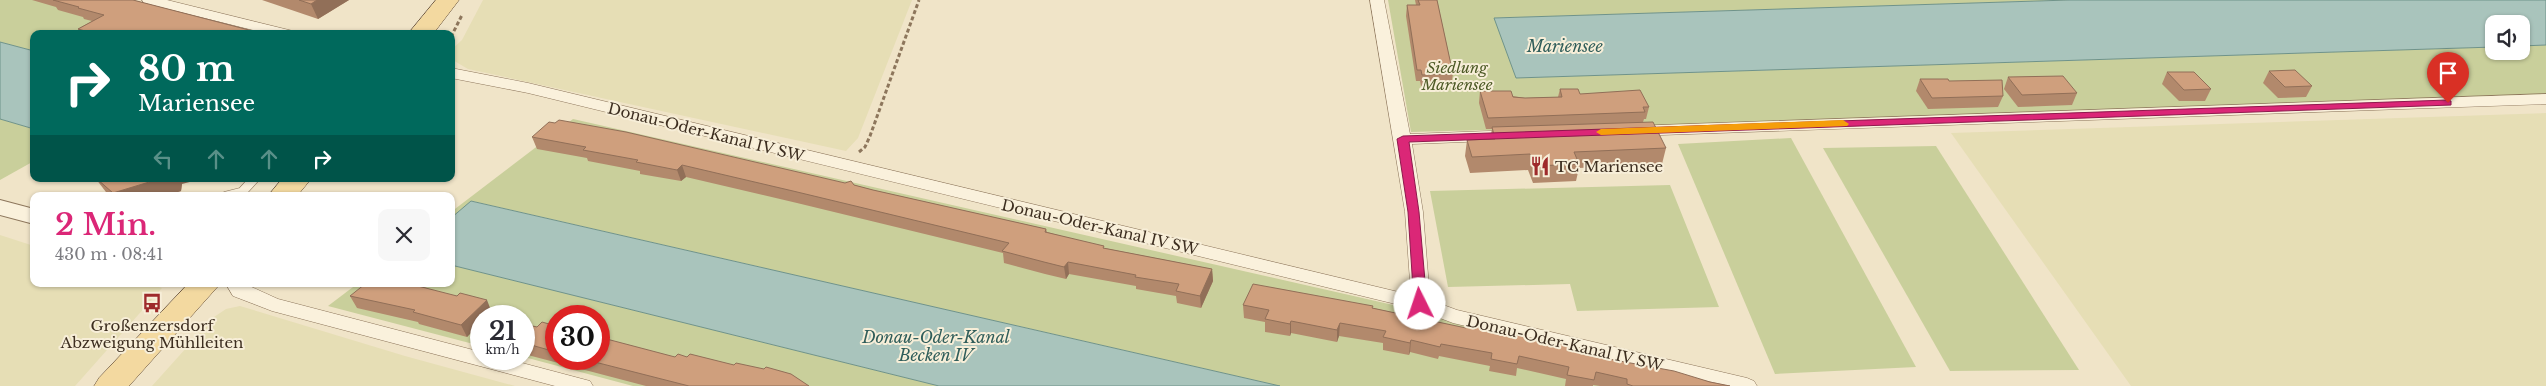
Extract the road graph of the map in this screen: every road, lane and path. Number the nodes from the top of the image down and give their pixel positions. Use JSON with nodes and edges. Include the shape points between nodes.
{"nodes":[{"id":1,"x":149,"y":0,"type":"edge"},
{"id":2,"x":448,"y":0,"type":"edge"},
{"id":3,"x":919,"y":0,"type":"edge"},
{"id":4,"x":1376,"y":0,"type":"edge"},
{"id":5,"x":272,"y":30,"type":"edge"},
{"id":6,"x":423,"y":30,"type":"edge"},
{"id":7,"x":455,"y":73,"type":"edge"},
{"id":8,"x":2546,"y":99,"type":"edge"},
{"id":9,"x":1621,"y":131,"type":"edge"},
{"id":10,"x":1532,"y":134,"type":"edge"},
{"id":11,"x":1403,"y":139,"type":"junction"},
{"id":12,"x":841,"y":165,"type":"junction"},
{"id":13,"x":251,"y":182,"type":"edge"},
{"id":14,"x":294,"y":182,"type":"edge"},
{"id":15,"x":242,"y":192,"type":"edge"},
{"id":16,"x":286,"y":192,"type":"edge"},
{"id":17,"x":0,"y":207,"type":"edge"},
{"id":18,"x":30,"y":216,"type":"edge"},
{"id":19,"x":202,"y":287,"type":"edge"},
{"id":20,"x":237,"y":287,"type":"edge"},
{"id":21,"x":1420,"y":304,"type":"junction"},
{"id":22,"x":110,"y":386,"type":"edge"},
{"id":23,"x":583,"y":386,"type":"edge"},
{"id":24,"x":1747,"y":386,"type":"edge"}],
"edges":[{"from":1,"to":5,"type":"street"},
{"from":2,"to":6,"type":"main road"},
{"from":3,"to":12,"type":"path","via":[[865,147]]},
{"from":4,"to":11,"type":"street"},
{"from":7,"to":12,"type":"street","name":"Donau-Oder-Kanal IV SW"},
{"from":8,"to":9,"type":"street"},
{"from":10,"to":11,"type":"street"},
{"from":11,"to":21,"type":"street","via":[[1414,212]]},
{"from":12,"to":21,"type":"street","name":"Donau-Oder-Kanal IV SW"},
{"from":13,"to":15,"type":"lane"},
{"from":14,"to":16,"type":"main road"},
{"from":17,"to":18,"type":"street"},
{"from":19,"to":22,"type":"main road"},
{"from":20,"to":23,"type":"street","via":[[272,304]]},
{"from":21,"to":24,"type":"street","name":"Donau-Oder-Kanal IV SW","via":[[1452,316]]}]}
